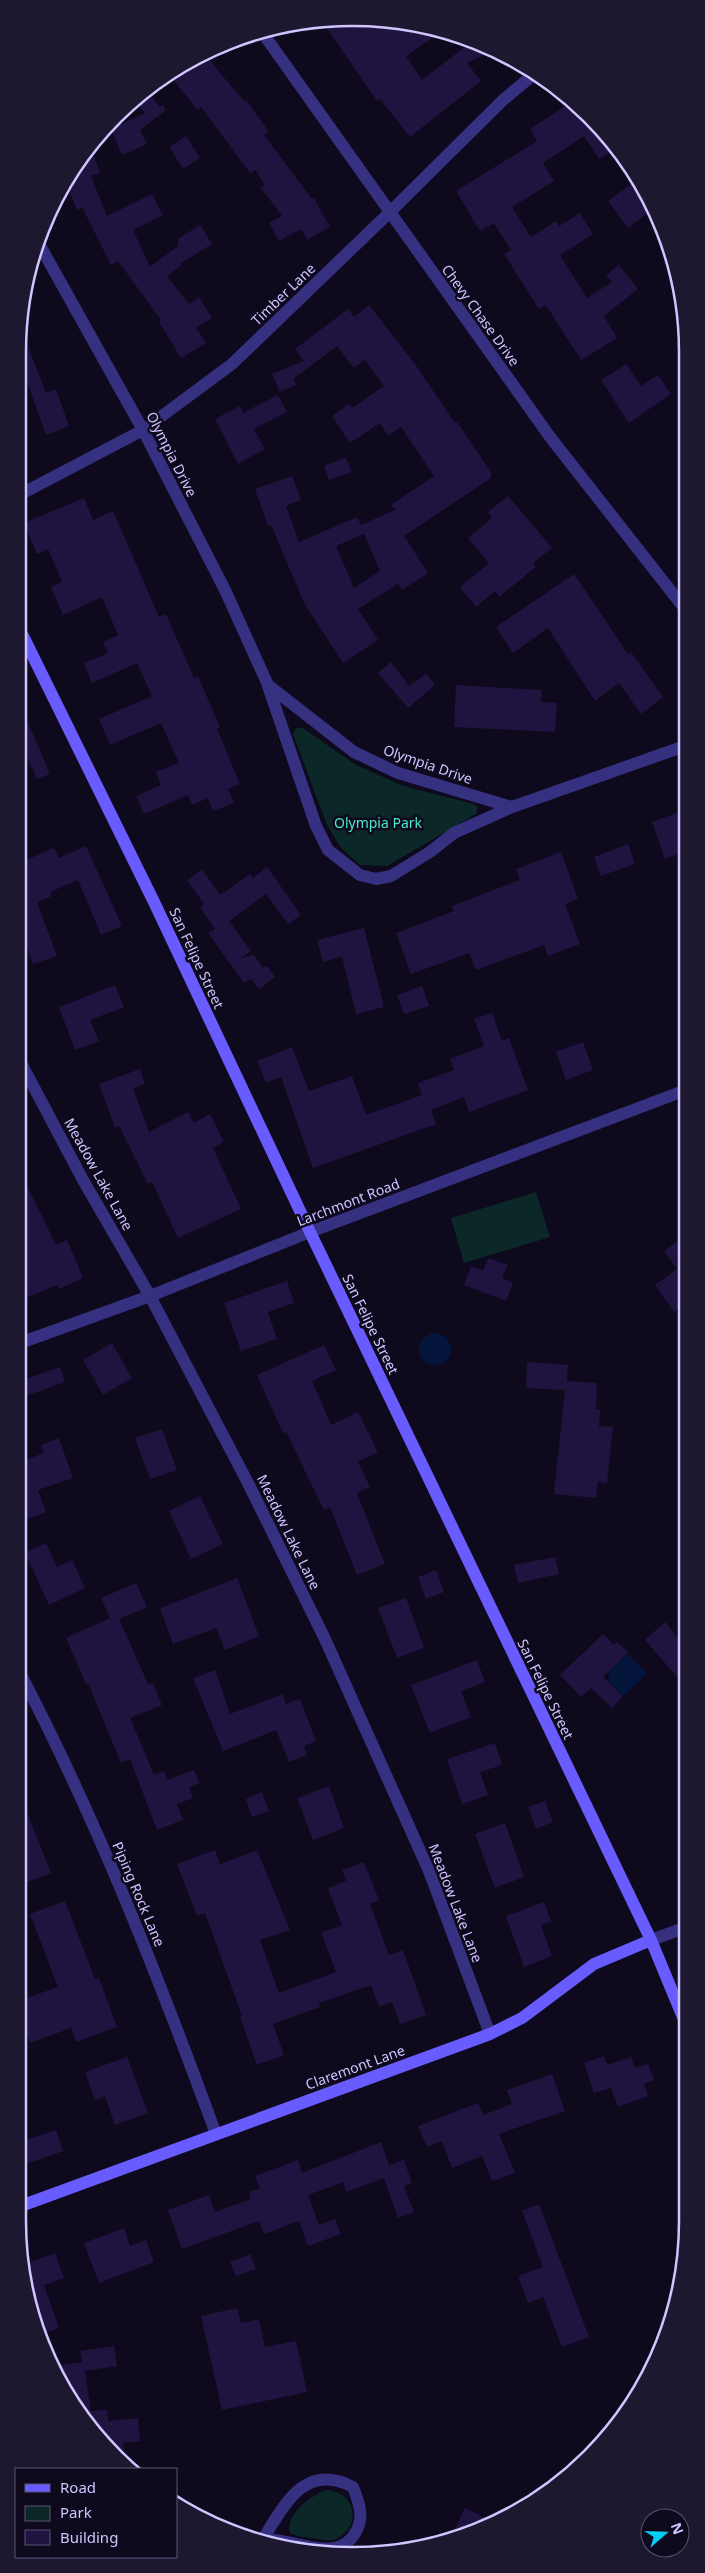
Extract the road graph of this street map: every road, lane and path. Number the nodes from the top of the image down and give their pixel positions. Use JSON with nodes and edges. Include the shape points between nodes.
{"nodes":[{"id":1,"x":266,"y":38,"type":"edge"},
{"id":2,"x":529,"y":78,"type":"edge"},
{"id":3,"x":390,"y":213,"type":"junction"},
{"id":4,"x":43,"y":251,"type":"edge"},
{"id":5,"x":144,"y":430,"type":"junction"},
{"id":6,"x":26,"y":491,"type":"edge"},
{"id":7,"x":679,"y":601,"type":"edge"},
{"id":8,"x":26,"y":642,"type":"edge"},
{"id":9,"x":268,"y":685,"type":"junction"},
{"id":10,"x":679,"y":748,"type":"edge"},
{"id":11,"x":512,"y":807,"type":"junction"},
{"id":12,"x":26,"y":1072,"type":"edge"},
{"id":13,"x":679,"y":1093,"type":"edge"},
{"id":14,"x":310,"y":1232,"type":"junction"},
{"id":15,"x":150,"y":1296,"type":"junction"},
{"id":16,"x":26,"y":1341,"type":"edge"},
{"id":17,"x":26,"y":1684,"type":"edge"},
{"id":18,"x":679,"y":1930,"type":"edge"},
{"id":19,"x":651,"y":1940,"type":"junction"},
{"id":20,"x":679,"y":2008,"type":"edge"},
{"id":21,"x":490,"y":2034,"type":"junction"},
{"id":22,"x":216,"y":2134,"type":"junction"},
{"id":23,"x":26,"y":2204,"type":"edge"},
{"id":24,"x":264,"y":2535,"type":"edge"},
{"id":25,"x":340,"y":2546,"type":"edge"}],
"edges":[{"from":1,"to":3,"type":"street","name":"Chevy Chase Drive"},
{"from":2,"to":3,"type":"street","name":"Timber Lane","via":[[503,100]]},
{"from":3,"to":5,"type":"street","name":"Timber Lane","via":[[232,364]]},
{"from":3,"to":7,"type":"street","name":"Chevy Chase Drive","via":[[550,436]]},
{"from":4,"to":5,"type":"street","name":"Olympia Drive"},
{"from":5,"to":6,"type":"street","name":"Timber Lane"},
{"from":5,"to":9,"type":"street","name":"Olympia Drive","via":[[225,590]]},
{"from":8,"to":14,"type":"main road","name":"San Felipe Street","via":[[154,902]]},
{"from":9,"to":11,"type":"street","name":"Olympia Drive","via":[[354,752],[398,773]]},
{"from":9,"to":11,"type":"street","name":"Olympia Drive","via":[[316,826],[328,850],[360,875],[376,879],[391,876],[454,833]]},
{"from":10,"to":11,"type":"street","name":"Olympia Drive"},
{"from":12,"to":15,"type":"street","name":"Meadow Lake Lane"},
{"from":13,"to":14,"type":"street","name":"Larchmont Road"},
{"from":14,"to":15,"type":"street","name":"Larchmont Road"},
{"from":14,"to":19,"type":"main road","name":"San Felipe Street"},
{"from":15,"to":16,"type":"street","name":"Larchmont Road"},
{"from":15,"to":21,"type":"street","name":"Meadow Lake Lane","via":[[325,1639],[429,1872]]},
{"from":17,"to":22,"type":"street","name":"Piping Rock Lane","via":[[95,1827],[164,1992]]},
{"from":18,"to":19,"type":"street","name":"Claremont Lane"},
{"from":19,"to":20,"type":"main road","name":"San Felipe Street"},
{"from":19,"to":21,"type":"main road","name":"Claremont Lane","via":[[594,1964],[522,2018]]},
{"from":21,"to":22,"type":"main road","name":"Claremont Lane"},
{"from":22,"to":23,"type":"main road","name":"Claremont Lane"},
{"from":24,"to":25,"type":"street","via":[[288,2500],[311,2482],[340,2481],[353,2487],[361,2507],[360,2524],[351,2539]]}]}
